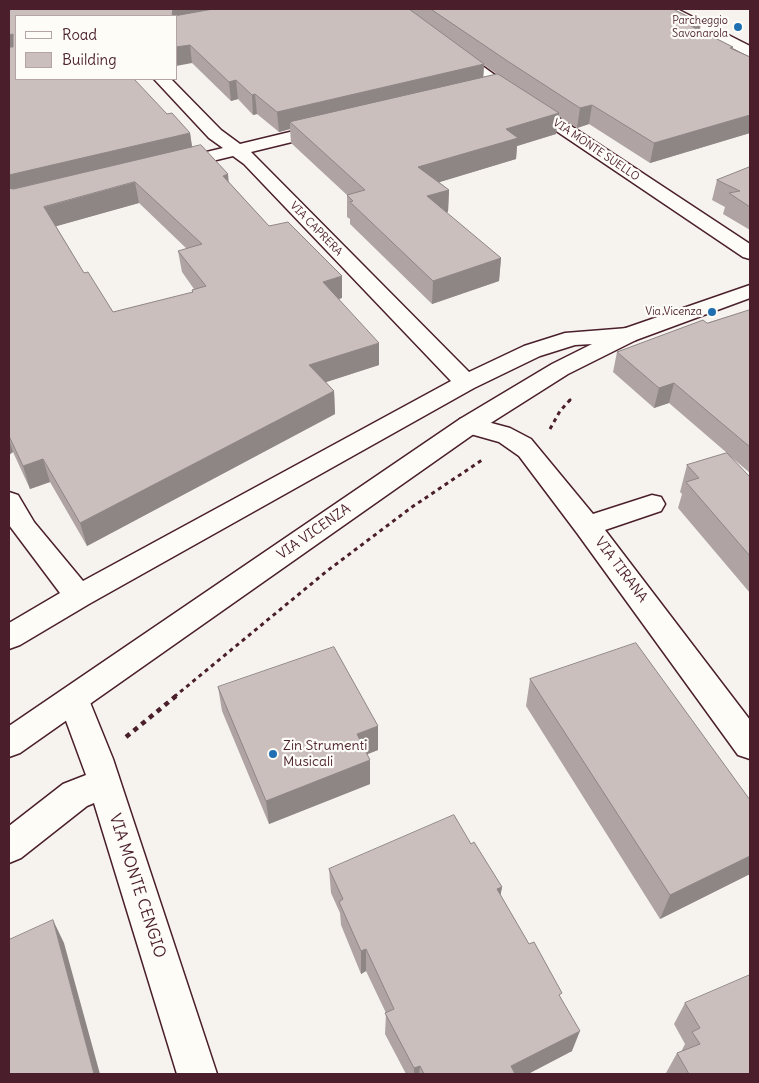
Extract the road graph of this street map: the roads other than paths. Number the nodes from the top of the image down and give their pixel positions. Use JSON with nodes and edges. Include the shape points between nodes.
{"nodes":[{"id":1,"x":394,"y":9,"type":"edge"},
{"id":2,"x":676,"y":10,"type":"edge"},
{"id":3,"x":750,"y":52,"type":"edge"},
{"id":4,"x":163,"y":80,"type":"edge"},
{"id":5,"x":500,"y":86,"type":"junction"},
{"id":6,"x":481,"y":91,"type":"edge"},
{"id":7,"x":347,"y":124,"type":"edge"},
{"id":8,"x":236,"y":150,"type":"junction"},
{"id":9,"x":160,"y":168,"type":"edge"},
{"id":10,"x":750,"y":253,"type":"edge"},
{"id":11,"x":750,"y":291,"type":"edge"},
{"id":12,"x":628,"y":335,"type":"junction"},
{"id":13,"x":466,"y":383,"type":"junction"},
{"id":14,"x":469,"y":425,"type":"junction"},
{"id":15,"x":9,"y":501,"type":"edge"},
{"id":16,"x":652,"y":504,"type":"dead end"},
{"id":17,"x":587,"y":526,"type":"junction"},
{"id":18,"x":79,"y":596,"type":"junction"},
{"id":19,"x":9,"y":637,"type":"edge"},
{"id":20,"x":74,"y":699,"type":"junction"},
{"id":21,"x":9,"y":743,"type":"edge"},
{"id":22,"x":750,"y":745,"type":"edge"},
{"id":23,"x":104,"y":783,"type":"junction"},
{"id":24,"x":9,"y":846,"type":"edge"},
{"id":25,"x":197,"y":1074,"type":"edge"}],
"edges":[{"from":1,"to":5,"type":"street","name":"VIA MONTE SUELLO"},
{"from":2,"to":3,"type":"street"},
{"from":4,"to":8,"type":"street","name":"VIA CAPRERA","via":[[215,134]]},
{"from":5,"to":6,"type":"street"},
{"from":5,"to":10,"type":"street","name":"VIA MONTE SUELLO"},
{"from":7,"to":8,"type":"street"},
{"from":8,"to":9,"type":"street"},
{"from":8,"to":13,"type":"street","name":"VIA CAPRERA","via":[[250,160]]},
{"from":11,"to":12,"type":"street","name":"VIA VICENZA"},
{"from":12,"to":13,"type":"street","name":"VIA VICENZA","via":[[572,338],[532,351]]},
{"from":12,"to":14,"type":"street","name":"VIA VICENZA","via":[[560,369]]},
{"from":13,"to":18,"type":"street","name":"VIA VICENZA"},
{"from":14,"to":17,"type":"street","name":"VIA TIRANA","via":[[518,440]]},
{"from":14,"to":20,"type":"street","name":"VIA VICENZA"},
{"from":15,"to":18,"type":"street","via":[[24,528]]},
{"from":16,"to":17,"type":"street"},
{"from":17,"to":22,"type":"street","name":"VIA TIRANA"},
{"from":18,"to":19,"type":"street","name":"VIA VICENZA"},
{"from":20,"to":21,"type":"street","name":"VIA VICENZA"},
{"from":20,"to":23,"type":"street","name":"VIA MONTE CENGIO"},
{"from":23,"to":24,"type":"street","via":[[75,794]]},
{"from":23,"to":25,"type":"street","name":"VIA MONTE CENGIO"}]}
